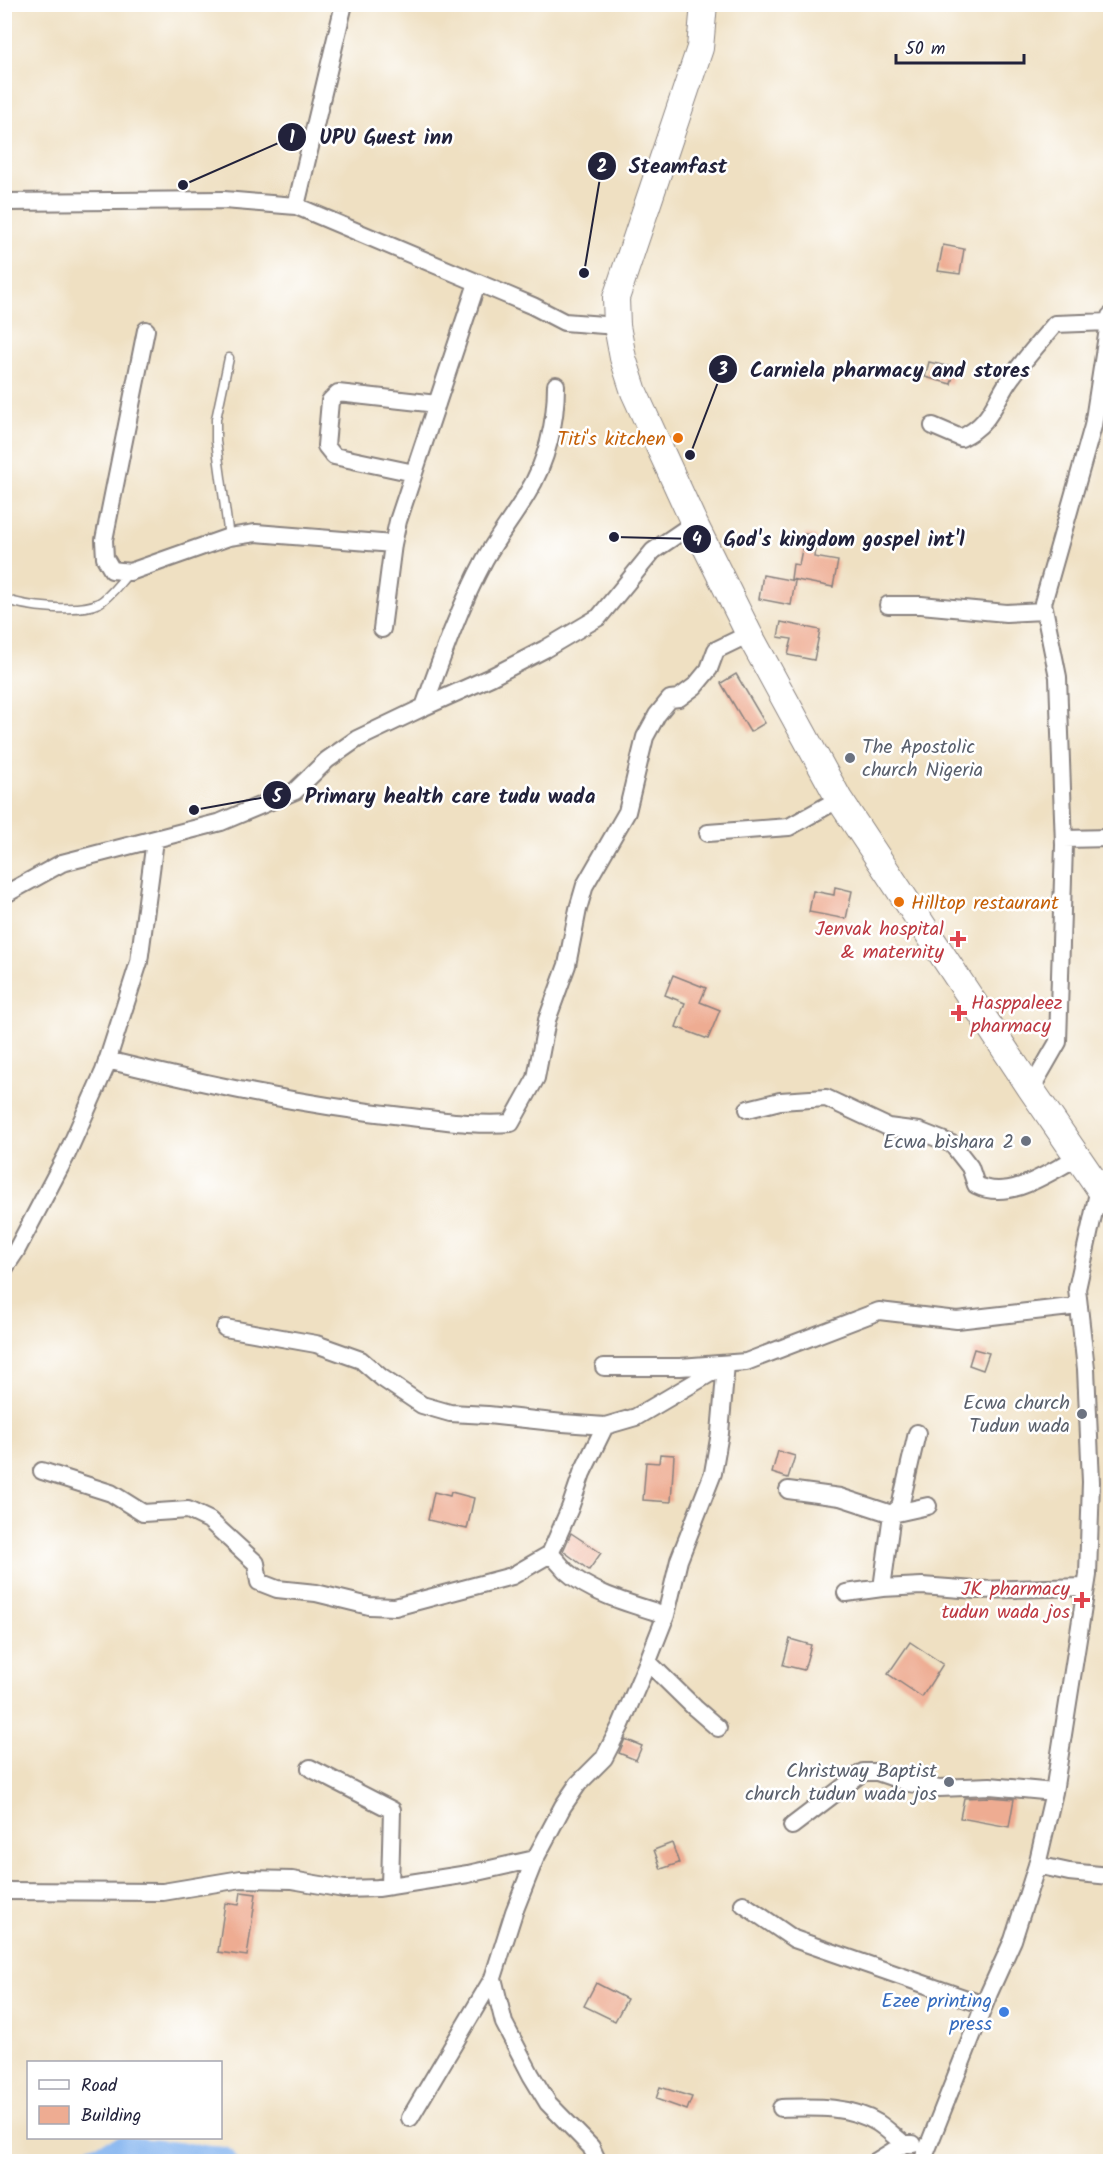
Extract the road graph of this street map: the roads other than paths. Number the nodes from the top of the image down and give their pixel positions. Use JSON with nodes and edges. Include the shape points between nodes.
{"nodes":[{"id":1,"x":344,"y":4,"type":"edge"},
{"id":2,"x":704,"y":4,"type":"edge"},
{"id":3,"x":4,"y":202,"type":"edge"},
{"id":4,"x":296,"y":206,"type":"junction"},
{"id":5,"x":477,"y":283,"type":"junction"},
{"id":6,"x":1110,"y":319,"type":"edge"},
{"id":7,"x":616,"y":326,"type":"junction"},
{"id":8,"x":146,"y":330,"type":"dead end"},
{"id":9,"x":229,"y":358,"type":"dead end"},
{"id":10,"x":556,"y":385,"type":"dead end"},
{"id":11,"x":437,"y":404,"type":"junction"},
{"id":12,"x":933,"y":426,"type":"dead end"},
{"id":13,"x":414,"y":473,"type":"junction"},
{"id":14,"x":694,"y":524,"type":"junction"},
{"id":15,"x":229,"y":537,"type":"junction"},
{"id":16,"x":393,"y":544,"type":"junction"},
{"id":17,"x":130,"y":572,"type":"junction"},
{"id":18,"x":4,"y":599,"type":"edge"},
{"id":19,"x":888,"y":605,"type":"dead end"},
{"id":20,"x":1044,"y":611,"type":"junction"},
{"id":21,"x":382,"y":629,"type":"dead end"},
{"id":22,"x":749,"y":634,"type":"junction"},
{"id":23,"x":424,"y":707,"type":"junction"},
{"id":24,"x":838,"y":799,"type":"junction"},
{"id":25,"x":708,"y":832,"type":"dead end"},
{"id":26,"x":1110,"y":838,"type":"edge"},
{"id":27,"x":1064,"y":839,"type":"junction"},
{"id":28,"x":155,"y":840,"type":"junction"},
{"id":29,"x":4,"y":895,"type":"edge"},
{"id":30,"x":108,"y":1059,"type":"junction"},
{"id":31,"x":1031,"y":1089,"type":"junction"},
{"id":32,"x":748,"y":1109,"type":"dead end"},
{"id":33,"x":1078,"y":1157,"type":"junction"},
{"id":34,"x":1105,"y":1196,"type":"edge"},
{"id":35,"x":4,"y":1269,"type":"edge"},
{"id":36,"x":1079,"y":1306,"type":"junction"},
{"id":37,"x":225,"y":1328,"type":"dead end"},
{"id":38,"x":726,"y":1364,"type":"junction"},
{"id":39,"x":604,"y":1367,"type":"dead end"},
{"id":40,"x":605,"y":1426,"type":"junction"},
{"id":41,"x":917,"y":1433,"type":"dead end"},
{"id":42,"x":42,"y":1471,"type":"dead end"},
{"id":43,"x":788,"y":1490,"type":"dead end"},
{"id":44,"x":928,"y":1506,"type":"dead end"},
{"id":45,"x":892,"y":1514,"type":"junction"},
{"id":46,"x":550,"y":1554,"type":"junction"},
{"id":47,"x":1086,"y":1587,"type":"junction"},
{"id":48,"x":882,"y":1588,"type":"junction"},
{"id":49,"x":846,"y":1593,"type":"dead end"},
{"id":50,"x":666,"y":1615,"type":"junction"},
{"id":51,"x":648,"y":1662,"type":"junction"},
{"id":52,"x":718,"y":1728,"type":"dead end"},
{"id":53,"x":310,"y":1768,"type":"dead end"},
{"id":54,"x":1054,"y":1792,"type":"junction"},
{"id":55,"x":792,"y":1826,"type":"dead end"},
{"id":56,"x":535,"y":1859,"type":"junction"},
{"id":57,"x":1037,"y":1865,"type":"junction"},
{"id":58,"x":1110,"y":1876,"type":"edge"},
{"id":59,"x":390,"y":1886,"type":"junction"},
{"id":60,"x":4,"y":1891,"type":"edge"},
{"id":61,"x":742,"y":1904,"type":"dead end"},
{"id":62,"x":493,"y":1978,"type":"junction"},
{"id":63,"x":984,"y":2005,"type":"junction"},
{"id":64,"x":781,"y":2108,"type":"dead end"},
{"id":65,"x":410,"y":2118,"type":"dead end"},
{"id":66,"x":929,"y":2143,"type":"junction"},
{"id":67,"x":904,"y":2144,"type":"junction"},
{"id":68,"x":598,"y":2162,"type":"edge"},
{"id":69,"x":875,"y":2162,"type":"edge"},
{"id":70,"x":922,"y":2162,"type":"edge"}],
"edges":[{"from":1,"to":4,"type":"street"},
{"from":2,"to":7,"type":"main road","via":[[699,48],[619,286]]},
{"from":3,"to":4,"type":"street","via":[[224,200]]},
{"from":4,"to":5,"type":"street"},
{"from":5,"to":7,"type":"street","via":[[564,322]]},
{"from":5,"to":11,"type":"street"},
{"from":6,"to":12,"type":"street","via":[[1055,324],[1008,382],[989,416],[976,430],[961,438]]},
{"from":6,"to":20,"type":"street","via":[[1093,426],[1043,603]]},
{"from":7,"to":14,"type":"main road","via":[[634,392]]},
{"from":8,"to":17,"type":"street","via":[[104,540],[105,558],[112,570]]},
{"from":9,"to":15,"type":"lane","via":[[216,419],[216,441]]},
{"from":10,"to":23,"type":"street","via":[[556,409],[546,454],[529,492],[484,560]]},
{"from":11,"to":13,"type":"street"},
{"from":11,"to":13,"type":"street","via":[[338,393],[330,400],[326,446],[334,456]]},
{"from":13,"to":16,"type":"street"},
{"from":14,"to":22,"type":"main road"},
{"from":14,"to":23,"type":"street","via":[[653,551],[599,617],[491,677]]},
{"from":15,"to":16,"type":"street","via":[[256,533]]},
{"from":15,"to":17,"type":"street"},
{"from":16,"to":21,"type":"street"},
{"from":17,"to":18,"type":"lane","via":[[100,603],[86,607],[35,607]]},
{"from":19,"to":20,"type":"street","via":[[921,604],[1006,613]]},
{"from":20,"to":27,"type":"street","via":[[1058,677]]},
{"from":22,"to":24,"type":"main road"},
{"from":22,"to":30,"type":"street","via":[[716,650],[709,669],[696,686],[679,698],[670,699],[645,737],[627,812],[585,885],[567,965],[547,1020],[536,1078],[511,1123],[484,1125],[349,1110],[233,1090]]},
{"from":23,"to":28,"type":"street","via":[[357,739],[327,760],[296,790],[221,822]]},
{"from":24,"to":25,"type":"street","via":[[789,827]]},
{"from":24,"to":31,"type":"main road"},
{"from":26,"to":27,"type":"street"},
{"from":27,"to":31,"type":"street","via":[[1058,1042]]},
{"from":28,"to":29,"type":"street","via":[[62,863]]},
{"from":28,"to":30,"type":"street","via":[[139,962]]},
{"from":30,"to":35,"type":"street","via":[[67,1154]]},
{"from":31,"to":33,"type":"main road"},
{"from":32,"to":33,"type":"street","via":[[780,1101],[826,1098],[888,1127],[920,1131],[952,1144],[970,1167],[976,1185],[986,1190],[1019,1188]]},
{"from":33,"to":34,"type":"main road"},
{"from":34,"to":36,"type":"street","via":[[1077,1289]]},
{"from":36,"to":38,"type":"street","via":[[957,1320],[879,1311],[746,1362]]},
{"from":36,"to":47,"type":"street","via":[[1086,1369],[1090,1482]]},
{"from":37,"to":40,"type":"street","via":[[316,1344],[361,1360],[422,1405],[450,1413]]},
{"from":38,"to":39,"type":"street"},
{"from":38,"to":40,"type":"street","via":[[636,1417]]},
{"from":38,"to":50,"type":"street","via":[[713,1473],[679,1560]]},
{"from":40,"to":46,"type":"street"},
{"from":41,"to":45,"type":"street","via":[[900,1507]]},
{"from":42,"to":46,"type":"street","via":[[111,1493],[143,1512],[188,1510],[209,1520],[256,1563],[259,1582],[277,1589],[316,1593],[369,1606],[395,1607],[512,1576]]},
{"from":43,"to":45,"type":"street","via":[[840,1497]]},
{"from":44,"to":45,"type":"street"},
{"from":45,"to":48,"type":"street"},
{"from":46,"to":50,"type":"street","via":[[586,1585]]},
{"from":47,"to":48,"type":"street"},
{"from":47,"to":54,"type":"street"},
{"from":48,"to":49,"type":"street"},
{"from":50,"to":51,"type":"street"},
{"from":51,"to":52,"type":"street"},
{"from":51,"to":56,"type":"street","via":[[604,1758],[573,1791]]},
{"from":53,"to":59,"type":"street","via":[[392,1810]]},
{"from":54,"to":55,"type":"street","via":[[990,1786],[939,1788],[863,1772]]},
{"from":54,"to":57,"type":"street"},
{"from":56,"to":59,"type":"street"},
{"from":56,"to":62,"type":"street"},
{"from":57,"to":58,"type":"street"},
{"from":57,"to":63,"type":"street","via":[[1013,1940]]},
{"from":59,"to":60,"type":"street","via":[[344,1889],[292,1880],[242,1880],[163,1892]]},
{"from":61,"to":63,"type":"street","via":[[794,1939]]},
{"from":62,"to":65,"type":"street"},
{"from":62,"to":68,"type":"street","via":[[504,2023],[531,2075],[548,2103],[591,2147]]},
{"from":63,"to":66,"type":"street"},
{"from":64,"to":67,"type":"street","via":[[827,2107],[857,2114],[877,2123]]},
{"from":66,"to":67,"type":"street"},
{"from":66,"to":70,"type":"street"},
{"from":67,"to":69,"type":"street"}]}
